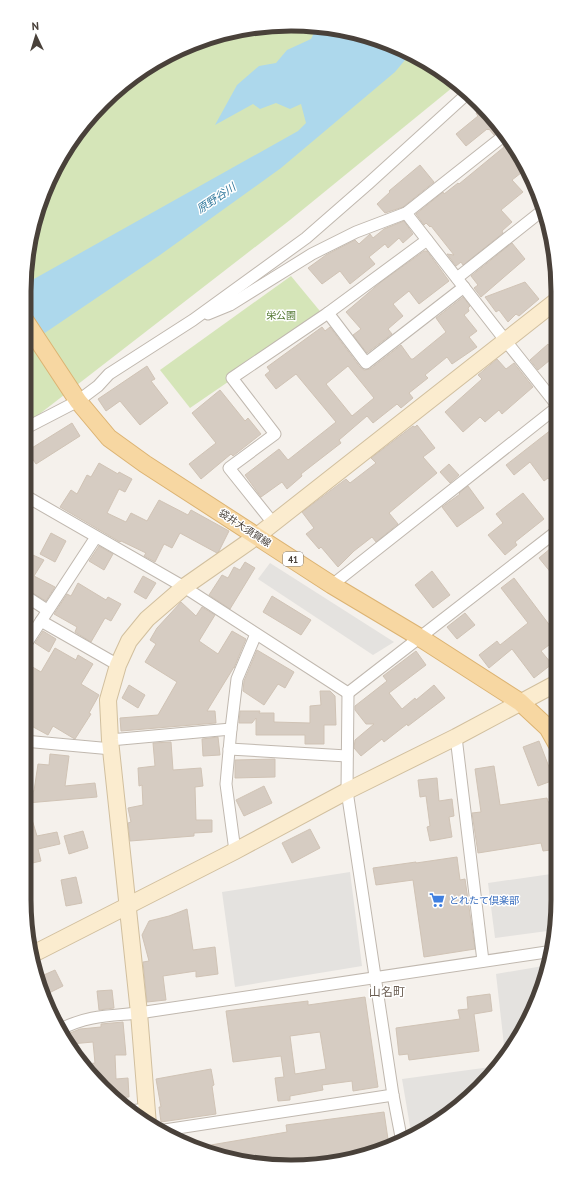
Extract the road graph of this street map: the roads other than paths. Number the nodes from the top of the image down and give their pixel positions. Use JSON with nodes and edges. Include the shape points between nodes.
{"nodes":[{"id":1,"x":463,"y":97,"type":"edge"},
{"id":2,"x":501,"y":138,"type":"edge"},
{"id":3,"x":406,"y":213,"type":"junction"},
{"id":4,"x":539,"y":213,"type":"edge"},
{"id":5,"x":427,"y":240,"type":"junction"},
{"id":6,"x":457,"y":278,"type":"junction"},
{"id":7,"x":464,"y":287,"type":"junction"},
{"id":8,"x":551,"y":305,"type":"edge"},
{"id":9,"x":328,"y":313,"type":"junction"},
{"id":10,"x":192,"y":320,"type":"junction"},
{"id":11,"x":31,"y":330,"type":"edge"},
{"id":12,"x":504,"y":340,"type":"junction"},
{"id":13,"x":551,"y":398,"type":"edge"},
{"id":14,"x":78,"y":401,"type":"junction"},
{"id":15,"x":551,"y":412,"type":"edge"},
{"id":16,"x":31,"y":425,"type":"edge"},
{"id":17,"x":31,"y":499,"type":"edge"},
{"id":18,"x":273,"y":523,"type":"junction"},
{"id":19,"x":257,"y":536,"type":"junction"},
{"id":20,"x":551,"y":536,"type":"edge"},
{"id":21,"x":96,"y":537,"type":"junction"},
{"id":22,"x":332,"y":585,"type":"junction"},
{"id":23,"x":184,"y":587,"type":"junction"},
{"id":24,"x":31,"y":600,"type":"edge"},
{"id":25,"x":47,"y":610,"type":"junction"},
{"id":26,"x":41,"y":621,"type":"junction"},
{"id":27,"x":256,"y":634,"type":"junction"},
{"id":28,"x":31,"y":636,"type":"edge"},
{"id":29,"x":419,"y":637,"type":"junction"},
{"id":30,"x":118,"y":665,"type":"junction"},
{"id":31,"x":551,"y":686,"type":"edge"},
{"id":32,"x":348,"y":693,"type":"junction"},
{"id":33,"x":520,"y":702,"type":"junction"},
{"id":34,"x":231,"y":729,"type":"junction"},
{"id":35,"x":551,"y":733,"type":"edge"},
{"id":36,"x":456,"y":737,"type":"junction"},
{"id":37,"x":31,"y":740,"type":"edge"},
{"id":38,"x":111,"y":745,"type":"junction"},
{"id":39,"x":229,"y":749,"type":"junction"},
{"id":40,"x":347,"y":756,"type":"junction"},
{"id":41,"x":347,"y":791,"type":"junction"},
{"id":42,"x":235,"y":851,"type":"junction"},
{"id":43,"x":127,"y":906,"type":"junction"},
{"id":44,"x":36,"y":952,"type":"edge"},
{"id":45,"x":546,"y":952,"type":"edge"},
{"id":46,"x":483,"y":961,"type":"junction"},
{"id":47,"x":375,"y":978,"type":"junction"},
{"id":48,"x":138,"y":1013,"type":"junction"},
{"id":49,"x":65,"y":1027,"type":"edge"},
{"id":50,"x":393,"y":1095,"type":"junction"},
{"id":51,"x":148,"y":1117,"type":"edge"},
{"id":52,"x":170,"y":1130,"type":"edge"},
{"id":53,"x":401,"y":1135,"type":"edge"}],
"edges":[{"from":1,"to":10,"type":"street","via":[[306,238]]},
{"from":2,"to":3,"type":"street"},
{"from":3,"to":5,"type":"street"},
{"from":3,"to":10,"type":"street","via":[[356,232],[312,254],[230,305]]},
{"from":4,"to":6,"type":"street"},
{"from":5,"to":6,"type":"street"},
{"from":5,"to":9,"type":"street"},
{"from":6,"to":7,"type":"street"},
{"from":7,"to":9,"type":"street","via":[[366,362]]},
{"from":7,"to":12,"type":"street"},
{"from":8,"to":12,"type":"street"},
{"from":9,"to":18,"type":"street","via":[[232,378],[275,434],[229,468]]},
{"from":10,"to":14,"type":"street","via":[[109,374]]},
{"from":11,"to":14,"type":"main road","name":"袋井大須賀線","number":"41"},
{"from":12,"to":13,"type":"street"},
{"from":12,"to":18,"type":"street"},
{"from":14,"to":16,"type":"street"},
{"from":14,"to":19,"type":"main road","name":"袋井大須賀線","number":"41","via":[[109,438]]},
{"from":15,"to":22,"type":"street"},
{"from":17,"to":21,"type":"street"},
{"from":18,"to":19,"type":"street"},
{"from":19,"to":22,"type":"main road","name":"袋井大須賀線","number":"41"},
{"from":19,"to":23,"type":"street"},
{"from":20,"to":29,"type":"street"},
{"from":21,"to":23,"type":"street"},
{"from":21,"to":25,"type":"street"},
{"from":22,"to":29,"type":"main road","name":"袋井大須賀線","number":"41"},
{"from":23,"to":27,"type":"street"},
{"from":23,"to":30,"type":"street","via":[[147,619],[129,641]]},
{"from":24,"to":25,"type":"street"},
{"from":25,"to":26,"type":"street"},
{"from":26,"to":28,"type":"street"},
{"from":26,"to":30,"type":"street"},
{"from":27,"to":32,"type":"street"},
{"from":27,"to":34,"type":"street","via":[[237,679]]},
{"from":29,"to":32,"type":"street"},
{"from":29,"to":33,"type":"main road","name":"袋井大須賀線","number":"41"},
{"from":30,"to":38,"type":"street","via":[[108,700]]},
{"from":31,"to":33,"type":"street"},
{"from":32,"to":40,"type":"street"},
{"from":33,"to":35,"type":"main road","name":"袋井大須賀線","number":"41"},
{"from":33,"to":36,"type":"street"},
{"from":34,"to":38,"type":"street"},
{"from":34,"to":39,"type":"street"},
{"from":36,"to":41,"type":"street"},
{"from":36,"to":46,"type":"street"},
{"from":37,"to":38,"type":"street"},
{"from":38,"to":43,"type":"street"},
{"from":39,"to":40,"type":"street"},
{"from":39,"to":42,"type":"street","via":[[226,784]]},
{"from":40,"to":41,"type":"street"},
{"from":41,"to":42,"type":"street"},
{"from":41,"to":47,"type":"street"},
{"from":42,"to":43,"type":"street"},
{"from":43,"to":44,"type":"street"},
{"from":43,"to":48,"type":"street"},
{"from":45,"to":46,"type":"street"},
{"from":46,"to":47,"type":"street"},
{"from":47,"to":48,"type":"street"},
{"from":47,"to":50,"type":"street"},
{"from":48,"to":49,"type":"street","via":[[90,1018]]},
{"from":48,"to":51,"type":"street"},
{"from":50,"to":52,"type":"street"},
{"from":50,"to":53,"type":"street"}]}
